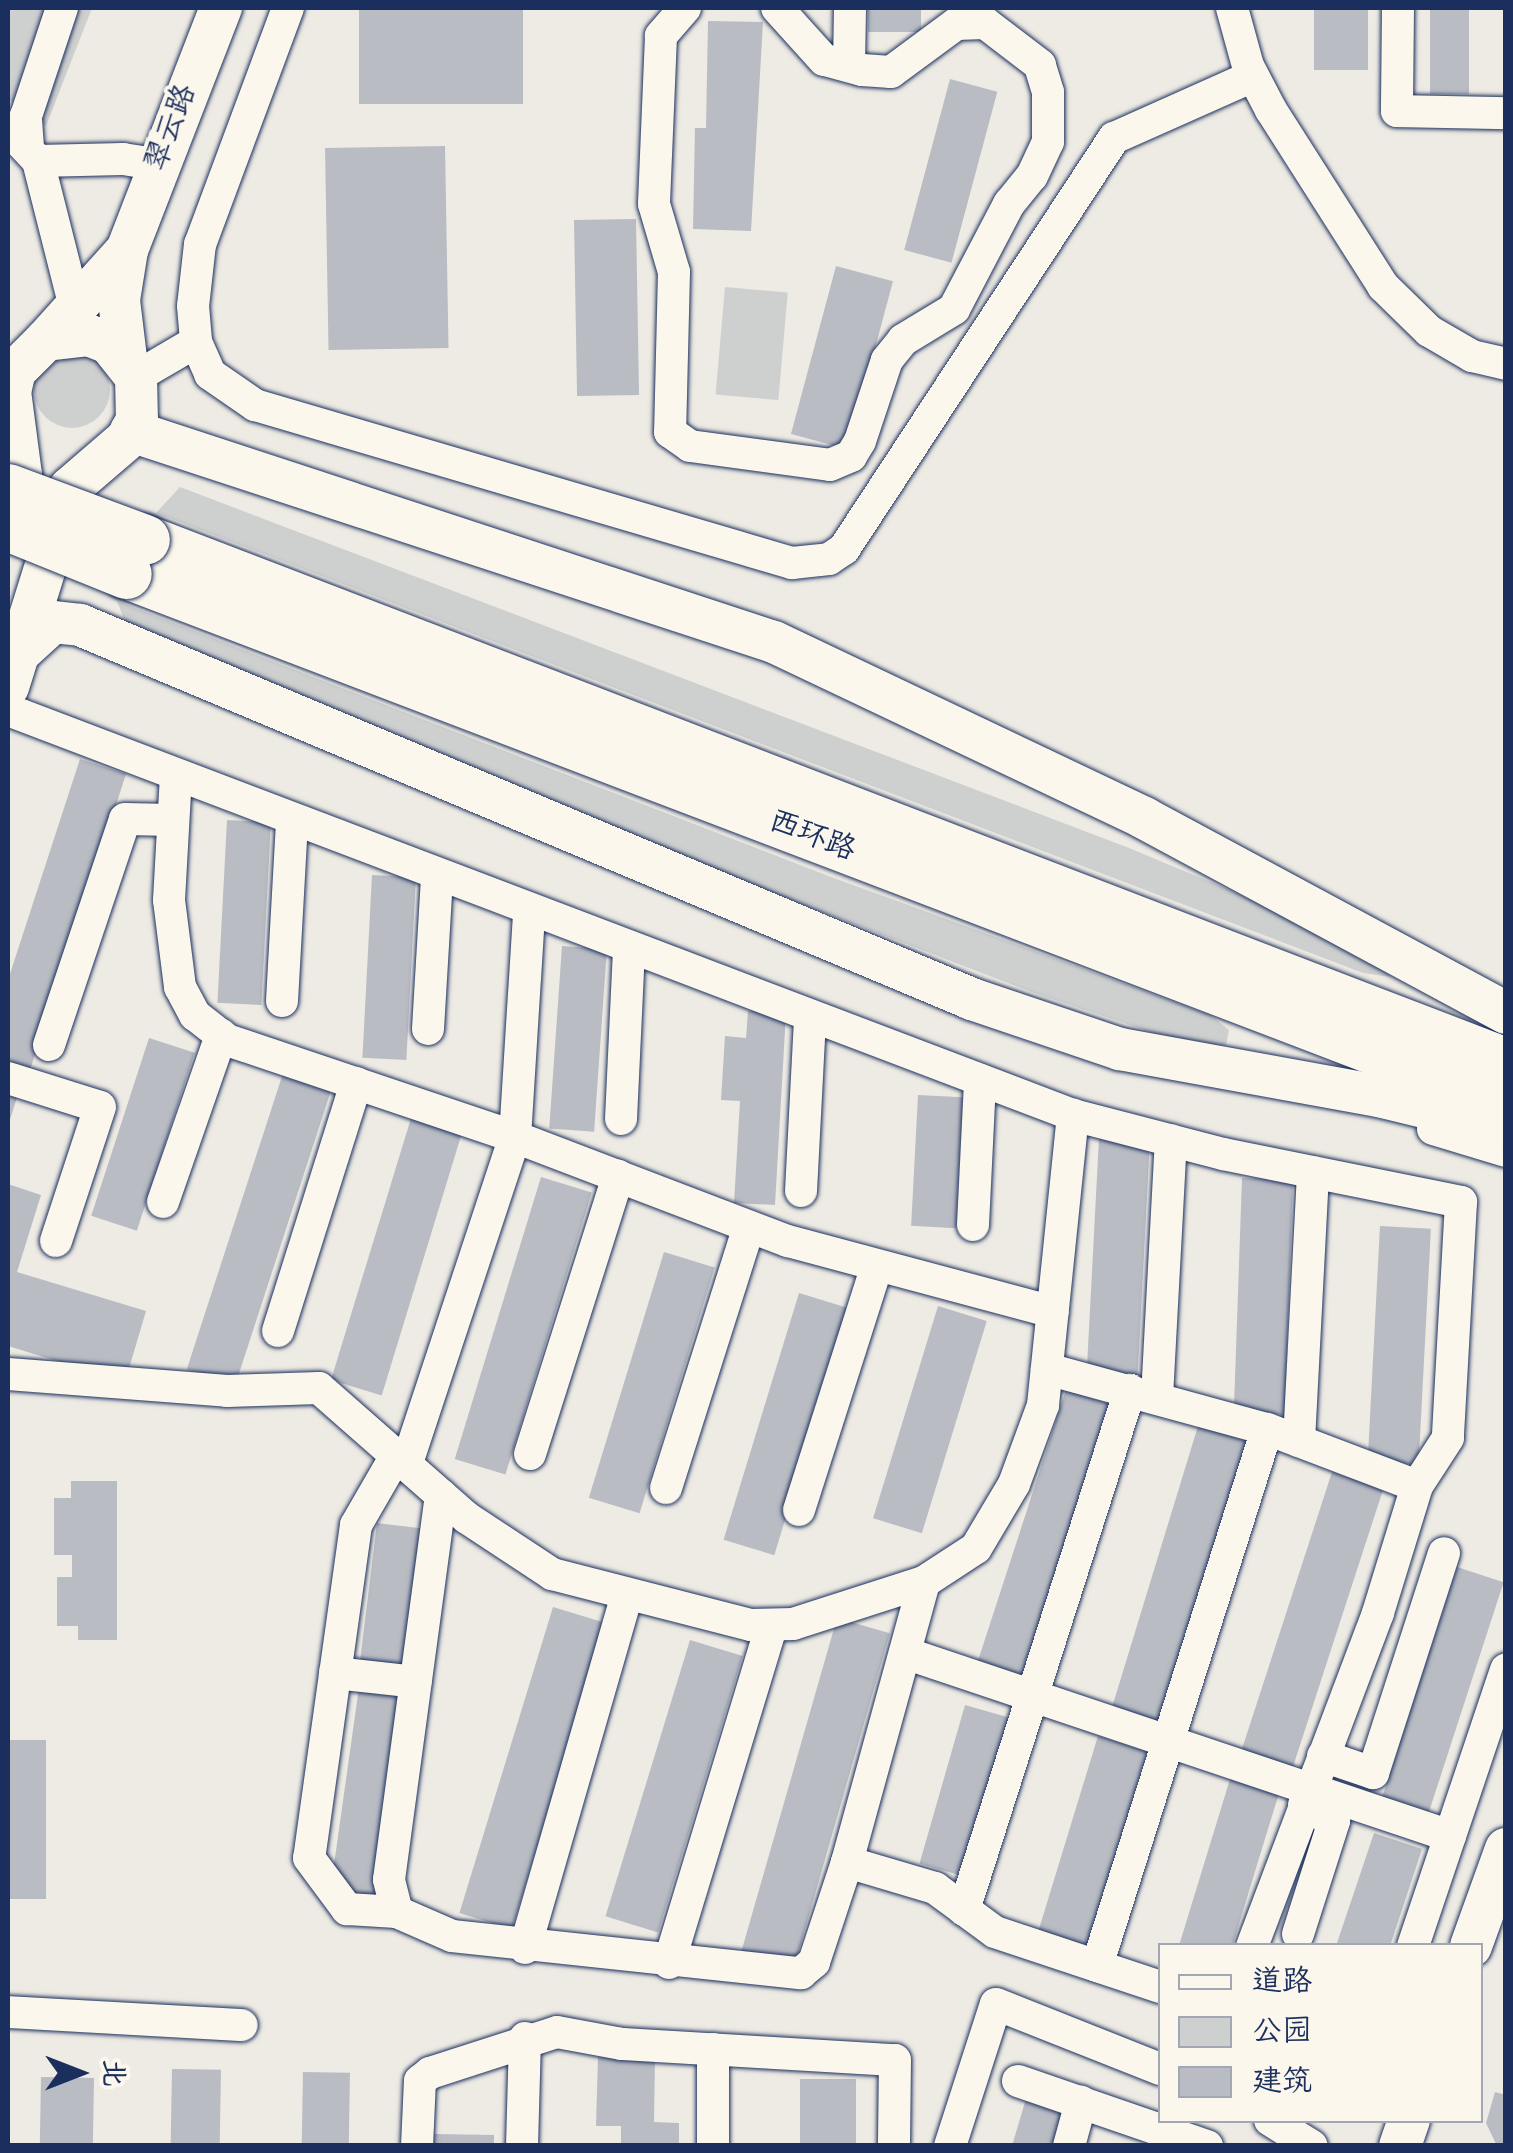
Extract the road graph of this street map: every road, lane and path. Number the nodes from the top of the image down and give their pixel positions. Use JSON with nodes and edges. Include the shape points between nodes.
{"nodes":[{"id":1,"x":62,"y":8,"type":"edge"},
{"id":2,"x":221,"y":8,"type":"edge"},
{"id":3,"x":288,"y":8,"type":"edge"},
{"id":4,"x":685,"y":8,"type":"edge"},
{"id":5,"x":778,"y":8,"type":"edge"},
{"id":6,"x":850,"y":8,"type":"edge"},
{"id":7,"x":1232,"y":8,"type":"edge"},
{"id":8,"x":1398,"y":8,"type":"edge"},
{"id":9,"x":849,"y":66,"type":"junction"},
{"id":10,"x":1253,"y":76,"type":"junction"},
{"id":11,"x":1506,"y":113,"type":"edge"},
{"id":12,"x":24,"y":146,"type":"edge"},
{"id":13,"x":160,"y":165,"type":"junction"},
{"id":14,"x":127,"y":250,"type":"junction"},
{"id":15,"x":76,"y":311,"type":"junction"},
{"id":16,"x":196,"y":342,"type":"junction"},
{"id":17,"x":27,"y":351,"type":"edge"},
{"id":18,"x":1506,"y":364,"type":"edge"},
{"id":19,"x":131,"y":367,"type":"junction"},
{"id":20,"x":132,"y":431,"type":"junction"},
{"id":21,"x":8,"y":489,"type":"edge"},
{"id":22,"x":8,"y":523,"type":"edge"},
{"id":23,"x":136,"y":557,"type":"junction"},
{"id":24,"x":13,"y":670,"type":"edge"},
{"id":25,"x":8,"y":710,"type":"edge"},
{"id":26,"x":176,"y":775,"type":"junction"},
{"id":27,"x":173,"y":820,"type":"junction"},
{"id":28,"x":292,"y":820,"type":"junction"},
{"id":29,"x":437,"y":876,"type":"junction"},
{"id":30,"x":529,"y":912,"type":"junction"},
{"id":31,"x":629,"y":950,"type":"junction"},
{"id":32,"x":282,"y":1002,"type":"dead end"},
{"id":33,"x":1506,"y":1013,"type":"edge"},
{"id":34,"x":810,"y":1017,"type":"junction"},
{"id":35,"x":428,"y":1029,"type":"dead end"},
{"id":36,"x":221,"y":1035,"type":"junction"},
{"id":37,"x":49,"y":1045,"type":"dead end"},
{"id":38,"x":8,"y":1078,"type":"edge"},
{"id":39,"x":980,"y":1080,"type":"junction"},
{"id":40,"x":356,"y":1084,"type":"junction"},
{"id":41,"x":1073,"y":1115,"type":"junction"},
{"id":42,"x":1499,"y":1115,"type":"edge"},
{"id":43,"x":621,"y":1119,"type":"dead end"},
{"id":44,"x":515,"y":1137,"type":"junction"},
{"id":45,"x":1171,"y":1140,"type":"junction"},
{"id":46,"x":1313,"y":1172,"type":"junction"},
{"id":47,"x":618,"y":1176,"type":"junction"},
{"id":48,"x":801,"y":1191,"type":"dead end"},
{"id":49,"x":163,"y":1202,"type":"dead end"},
{"id":50,"x":972,"y":1225,"type":"dead end"},
{"id":51,"x":749,"y":1226,"type":"junction"},
{"id":52,"x":56,"y":1241,"type":"dead end"},
{"id":53,"x":876,"y":1269,"type":"junction"},
{"id":54,"x":1053,"y":1312,"type":"junction"},
{"id":55,"x":278,"y":1330,"type":"dead end"},
{"id":56,"x":1047,"y":1370,"type":"junction"},
{"id":57,"x":8,"y":1374,"type":"edge"},
{"id":58,"x":1143,"y":1394,"type":"junction"},
{"id":59,"x":1267,"y":1429,"type":"junction"},
{"id":60,"x":1300,"y":1441,"type":"junction"},
{"id":61,"x":530,"y":1454,"type":"dead end"},
{"id":62,"x":402,"y":1459,"type":"junction"},
{"id":63,"x":1418,"y":1486,"type":"junction"},
{"id":64,"x":666,"y":1488,"type":"dead end"},
{"id":65,"x":441,"y":1495,"type":"junction"},
{"id":66,"x":799,"y":1510,"type":"dead end"},
{"id":67,"x":1444,"y":1553,"type":"dead end"},
{"id":68,"x":924,"y":1582,"type":"junction"},
{"id":69,"x":628,"y":1596,"type":"junction"},
{"id":70,"x":772,"y":1625,"type":"junction"},
{"id":71,"x":905,"y":1653,"type":"junction"},
{"id":72,"x":1506,"y":1668,"type":"edge"},
{"id":73,"x":335,"y":1673,"type":"junction"},
{"id":74,"x":416,"y":1682,"type":"junction"},
{"id":75,"x":1030,"y":1696,"type":"junction"},
{"id":76,"x":1170,"y":1738,"type":"junction"},
{"id":77,"x":1313,"y":1782,"type":"junction"},
{"id":78,"x":1450,"y":1836,"type":"junction"},
{"id":79,"x":1506,"y":1849,"type":"edge"},
{"id":80,"x":847,"y":1862,"type":"junction"},
{"id":81,"x":964,"y":1910,"type":"junction"},
{"id":82,"x":397,"y":1912,"type":"junction"},
{"id":83,"x":1298,"y":1934,"type":"dead end"},
{"id":84,"x":1253,"y":1943,"type":"edge"},
{"id":85,"x":1413,"y":1943,"type":"edge"},
{"id":86,"x":1472,"y":1943,"type":"edge"},
{"id":87,"x":525,"y":1948,"type":"junction"},
{"id":88,"x":669,"y":1963,"type":"junction"},
{"id":89,"x":1098,"y":1966,"type":"junction"},
{"id":90,"x":1158,"y":1986,"type":"edge"},
{"id":91,"x":8,"y":2012,"type":"edge"},
{"id":92,"x":242,"y":2025,"type":"dead end"},
{"id":93,"x":525,"y":2038,"type":"junction"},
{"id":94,"x":713,"y":2050,"type":"junction"},
{"id":95,"x":1158,"y":2068,"type":"edge"},
{"id":96,"x":1018,"y":2081,"type":"dead end"},
{"id":97,"x":1081,"y":2102,"type":"junction"},
{"id":98,"x":1275,"y":2123,"type":"edge"},
{"id":99,"x":417,"y":2146,"type":"edge"},
{"id":100,"x":522,"y":2146,"type":"edge"},
{"id":101,"x":713,"y":2146,"type":"edge"},
{"id":102,"x":894,"y":2146,"type":"edge"},
{"id":103,"x":950,"y":2146,"type":"edge"},
{"id":104,"x":1068,"y":2146,"type":"edge"},
{"id":105,"x":1207,"y":2146,"type":"edge"},
{"id":106,"x":1312,"y":2146,"type":"edge"}],
"edges":[{"from":1,"to":12,"type":"street","via":[[26,116]]},
{"from":2,"to":13,"type":"main road","name":"翠云路"},
{"from":3,"to":16,"type":"street","via":[[200,244]]},
{"from":4,"to":9,"type":"street","via":[[662,36],[654,204],[674,272],[668,420],[670,432],[690,446],[795,464],[830,465],[851,456],[887,360],[903,340],[954,309],[1048,142],[1040,66],[985,23],[956,24],[891,72]]},
{"from":5,"to":9,"type":"street","via":[[803,43],[824,60]]},
{"from":6,"to":9,"type":"street"},
{"from":7,"to":10,"type":"street"},
{"from":8,"to":11,"type":"street","via":[[1397,111]]},
{"from":10,"to":16,"type":"street","via":[[1114,138],[844,549],[829,559],[792,563],[255,406],[210,374]]},
{"from":10,"to":18,"type":"street","via":[[1382,286],[1430,331],[1472,356]]},
{"from":12,"to":13,"type":"street"},
{"from":12,"to":15,"type":"street"},
{"from":13,"to":14,"type":"main road","name":"翠云路"},
{"from":14,"to":15,"type":"main road"},
{"from":14,"to":19,"type":"main road","via":[[119,300]]},
{"from":15,"to":17,"type":"main road"},
{"from":16,"to":19,"type":"street"},
{"from":17,"to":19,"type":"main road","via":[[88,335]]},
{"from":17,"to":22,"type":"main road","via":[[10,392],[21,475]]},
{"from":19,"to":20,"type":"main road","via":[[140,398]]},
{"from":20,"to":24,"type":"main road","via":[[70,488]]},
{"from":20,"to":33,"type":"main road","via":[[774,642],[1144,818]]},
{"from":21,"to":23,"type":"highway","bridge":true},
{"from":22,"to":23,"type":"highway","bridge":true},
{"from":23,"to":42,"type":"highway","name":"西环路"},
{"from":24,"to":42,"type":"main road","via":[[52,622],[80,625],[972,999],[1120,1049]]},
{"from":25,"to":26,"type":"street"},
{"from":26,"to":27,"type":"street"},
{"from":26,"to":28,"type":"street"},
{"from":27,"to":36,"type":"street","via":[[169,900],[180,987],[195,1015]]},
{"from":27,"to":37,"type":"street","via":[[125,819]]},
{"from":28,"to":29,"type":"street"},
{"from":28,"to":32,"type":"street"},
{"from":29,"to":30,"type":"street"},
{"from":29,"to":35,"type":"street"},
{"from":30,"to":31,"type":"street"},
{"from":30,"to":44,"type":"street"},
{"from":31,"to":34,"type":"street"},
{"from":31,"to":43,"type":"street"},
{"from":34,"to":39,"type":"street"},
{"from":34,"to":48,"type":"street"},
{"from":36,"to":40,"type":"street"},
{"from":36,"to":49,"type":"street"},
{"from":38,"to":52,"type":"street","via":[[100,1107]]},
{"from":39,"to":41,"type":"street"},
{"from":39,"to":50,"type":"street"},
{"from":40,"to":44,"type":"street"},
{"from":40,"to":55,"type":"street"},
{"from":41,"to":45,"type":"street"},
{"from":41,"to":54,"type":"street"},
{"from":44,"to":47,"type":"street"},
{"from":44,"to":62,"type":"street"},
{"from":45,"to":46,"type":"street"},
{"from":45,"to":58,"type":"street"},
{"from":46,"to":60,"type":"street"},
{"from":46,"to":63,"type":"street","via":[[1461,1202],[1448,1438]]},
{"from":47,"to":51,"type":"street"},
{"from":47,"to":61,"type":"street"},
{"from":51,"to":53,"type":"street"},
{"from":51,"to":64,"type":"street"},
{"from":53,"to":54,"type":"street","via":[[1007,1295]]},
{"from":53,"to":66,"type":"street"},
{"from":54,"to":56,"type":"street"},
{"from":56,"to":58,"type":"street"},
{"from":56,"to":68,"type":"street","via":[[1043,1405],[1014,1484],[976,1548]]},
{"from":57,"to":62,"type":"street","via":[[226,1391],[319,1388]]},
{"from":58,"to":59,"type":"street"},
{"from":58,"to":75,"type":"street"},
{"from":59,"to":60,"type":"street"},
{"from":59,"to":76,"type":"street"},
{"from":60,"to":63,"type":"street"},
{"from":62,"to":65,"type":"street"},
{"from":62,"to":73,"type":"street","via":[[356,1525]]},
{"from":63,"to":77,"type":"street"},
{"from":65,"to":69,"type":"street","via":[[552,1574]]},
{"from":65,"to":74,"type":"street"},
{"from":67,"to":77,"type":"street","via":[[1373,1773]]},
{"from":68,"to":70,"type":"street","via":[[833,1613]]},
{"from":68,"to":71,"type":"street"},
{"from":69,"to":70,"type":"street"},
{"from":69,"to":87,"type":"street"},
{"from":70,"to":88,"type":"street"},
{"from":71,"to":75,"type":"street"},
{"from":71,"to":80,"type":"street"},
{"from":72,"to":78,"type":"street"},
{"from":73,"to":74,"type":"street"},
{"from":73,"to":82,"type":"street","via":[[311,1866],[347,1909]]},
{"from":74,"to":82,"type":"street","via":[[390,1880]]},
{"from":75,"to":76,"type":"street"},
{"from":75,"to":81,"type":"street"},
{"from":76,"to":77,"type":"street"},
{"from":76,"to":89,"type":"street"},
{"from":77,"to":78,"type":"street"},
{"from":77,"to":83,"type":"street","via":[[1334,1821]]},
{"from":77,"to":84,"type":"street"},
{"from":78,"to":85,"type":"street"},
{"from":79,"to":86,"type":"main road"},
{"from":80,"to":81,"type":"street","via":[[934,1888]]},
{"from":80,"to":88,"type":"street","via":[[814,1962],[801,1973]]},
{"from":81,"to":89,"type":"street","via":[[995,1932]]},
{"from":82,"to":87,"type":"street","via":[[452,1936]]},
{"from":87,"to":88,"type":"street"},
{"from":89,"to":90,"type":"street"},
{"from":91,"to":92,"type":"street"},
{"from":93,"to":94,"type":"street","via":[[557,2032]]},
{"from":93,"to":99,"type":"street","via":[[420,2081]]},
{"from":93,"to":100,"type":"street"},
{"from":94,"to":101,"type":"street"},
{"from":94,"to":102,"type":"street","via":[[895,2060]]},
{"from":95,"to":103,"type":"street","via":[[996,2004]]},
{"from":96,"to":97,"type":"street"},
{"from":97,"to":104,"type":"street"},
{"from":97,"to":105,"type":"street"},
{"from":98,"to":106,"type":"street"}]}
